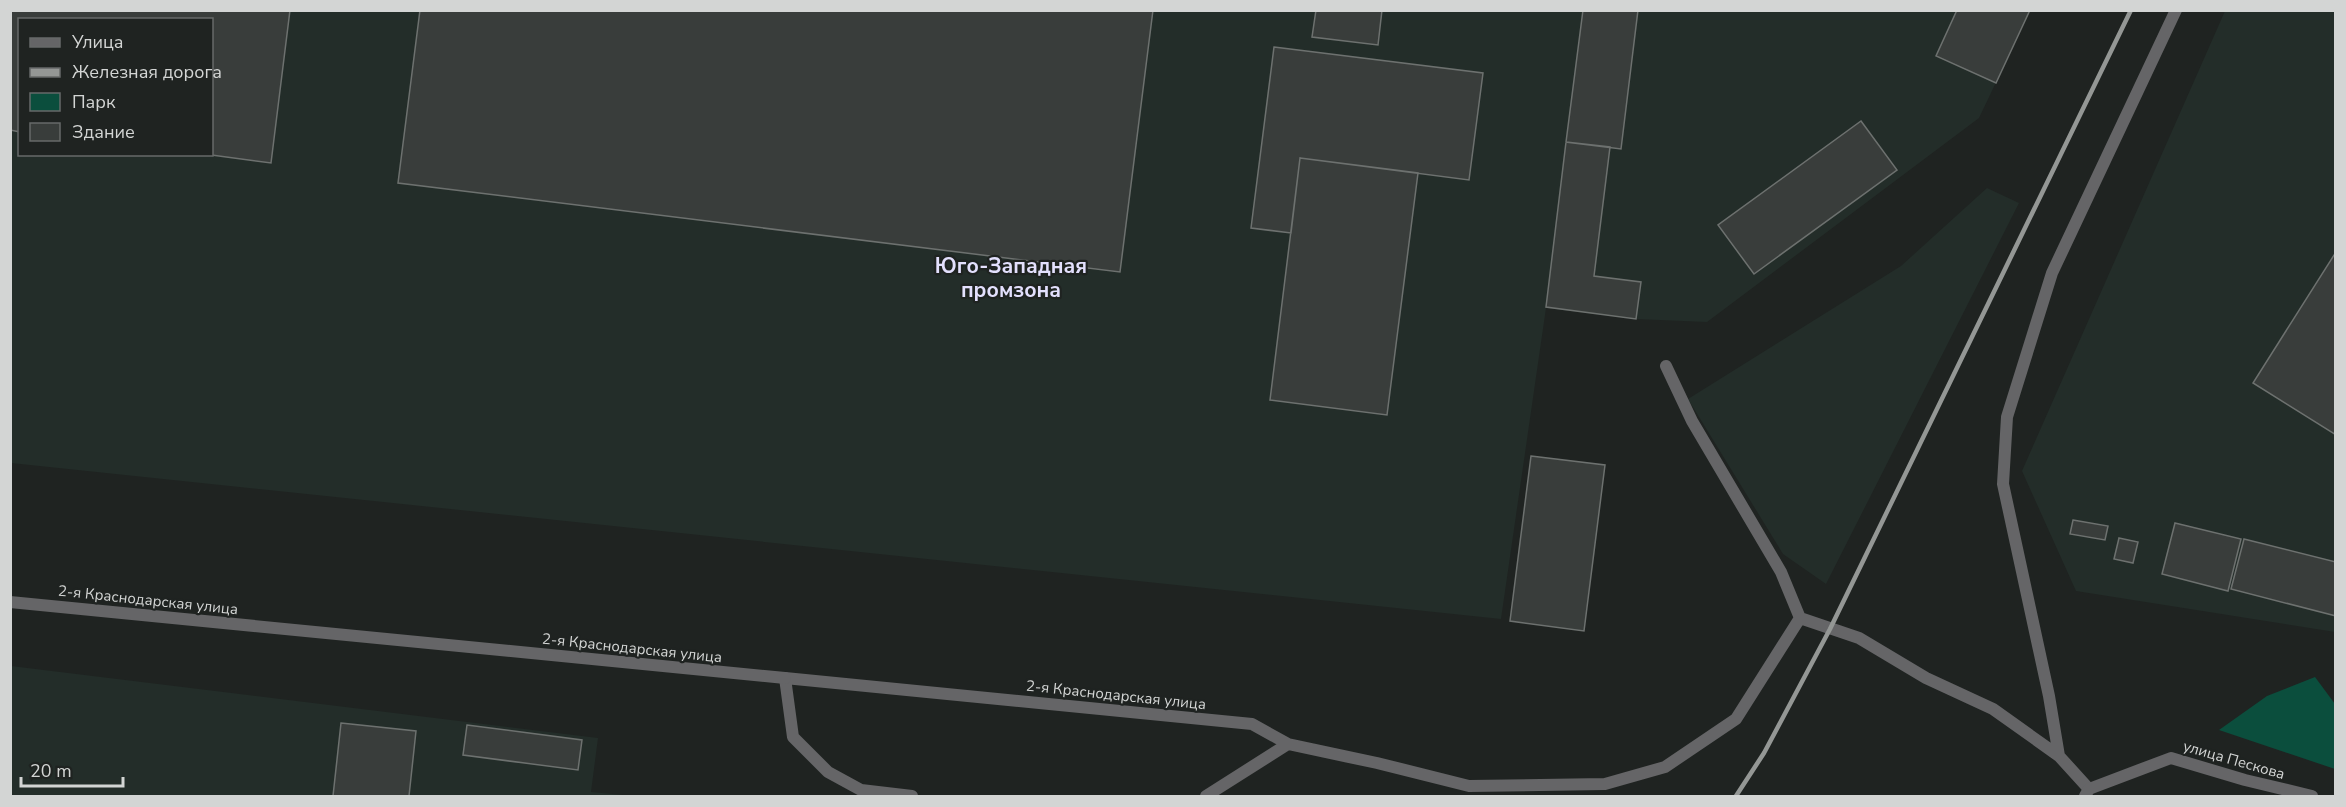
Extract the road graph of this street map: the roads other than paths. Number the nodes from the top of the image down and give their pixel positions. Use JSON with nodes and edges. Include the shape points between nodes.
{"nodes":[{"id":1,"x":2176,"y":10,"type":"edge"},
{"id":2,"x":1666,"y":366,"type":"dead end"},
{"id":3,"x":10,"y":602,"type":"edge"},
{"id":4,"x":1800,"y":618,"type":"junction"},
{"id":5,"x":784,"y":678,"type":"junction"},
{"id":6,"x":1288,"y":744,"type":"junction"},
{"id":7,"x":2059,"y":756,"type":"junction"},
{"id":8,"x":2087,"y":793,"type":"edge"},
{"id":9,"x":912,"y":796,"type":"edge"},
{"id":10,"x":1206,"y":796,"type":"edge"},
{"id":11,"x":2312,"y":796,"type":"edge"}],
"edges":[{"from":1,"to":7,"type":"street","via":[[2052,273],[2007,417],[2003,484]]},
{"from":2,"to":4,"type":"street","via":[[1692,421],[1781,572]]},
{"from":3,"to":5,"type":"street","name":"2-я Краснодарская улица"},
{"from":4,"to":6,"type":"street","name":"2-я Краснодарская улица","via":[[1736,719],[1665,767],[1605,784],[1469,786]]},
{"from":4,"to":7,"type":"street","via":[[1858,638],[1926,678],[1993,709]]},
{"from":5,"to":6,"type":"street","name":"2-я Краснодарская улица","via":[[1252,724]]},
{"from":5,"to":9,"type":"street","via":[[793,737],[828,772],[861,790]]},
{"from":6,"to":10,"type":"street"},
{"from":7,"to":8,"type":"street"},
{"from":8,"to":11,"type":"street","name":"улица Пескова","via":[[2171,758]]}]}
